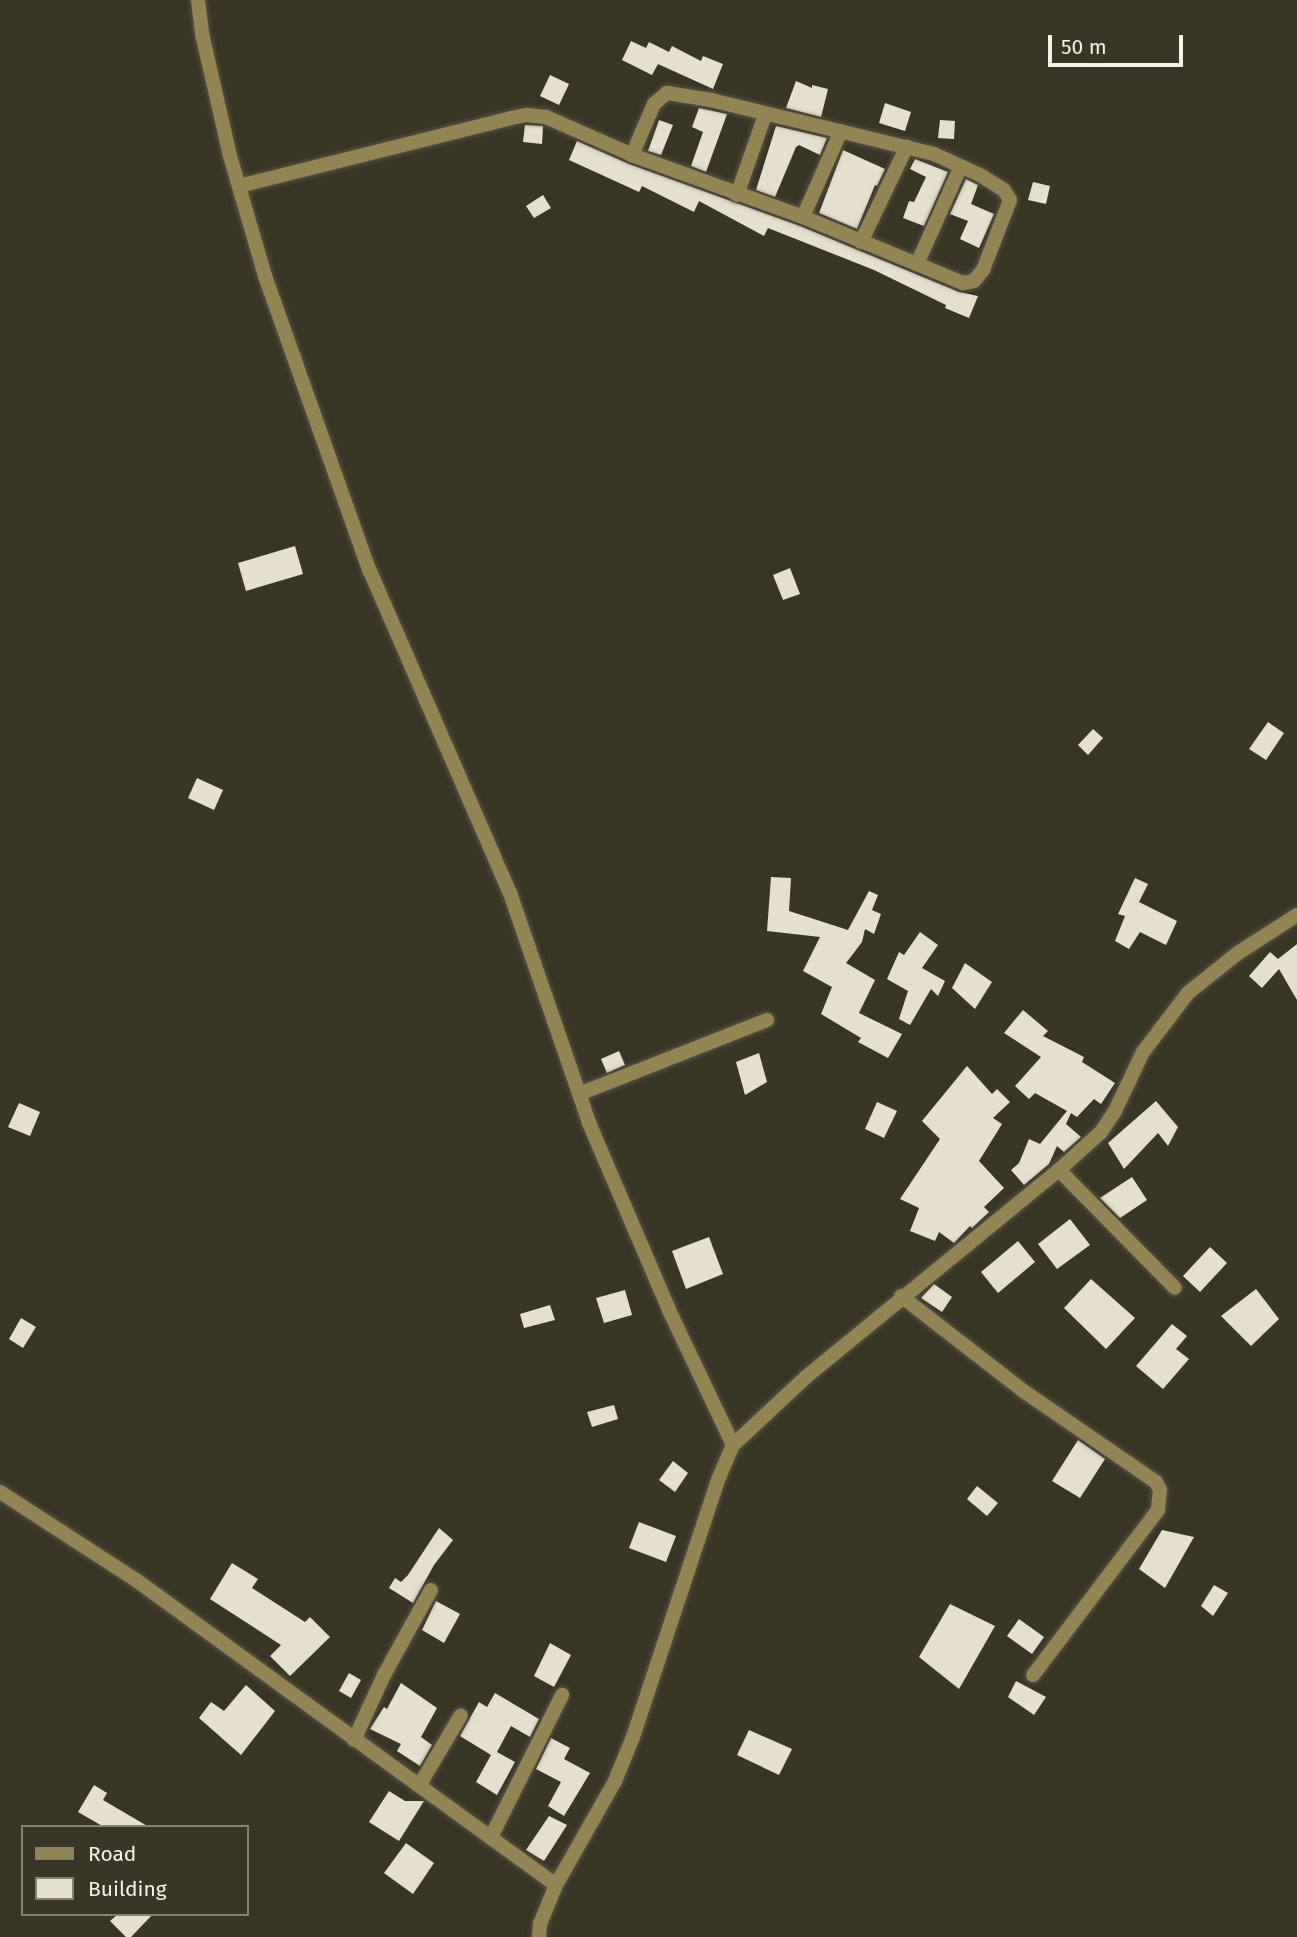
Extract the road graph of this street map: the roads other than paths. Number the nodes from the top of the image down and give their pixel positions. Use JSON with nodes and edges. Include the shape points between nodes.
{"nodes":[{"id":1,"x":198,"y":0,"type":"edge"},
{"id":2,"x":765,"y":115,"type":"junction"},
{"id":3,"x":841,"y":131,"type":"junction"},
{"id":4,"x":907,"y":146,"type":"junction"},
{"id":5,"x":632,"y":155,"type":"junction"},
{"id":6,"x":961,"y":166,"type":"junction"},
{"id":7,"x":240,"y":186,"type":"junction"},
{"id":8,"x":737,"y":195,"type":"junction"},
{"id":9,"x":803,"y":217,"type":"junction"},
{"id":10,"x":861,"y":242,"type":"junction"},
{"id":11,"x":917,"y":264,"type":"junction"},
{"id":12,"x":1297,"y":915,"type":"edge"},
{"id":13,"x":767,"y":1020,"type":"dead end"},
{"id":14,"x":579,"y":1094,"type":"junction"},
{"id":15,"x":1059,"y":1170,"type":"junction"},
{"id":16,"x":1175,"y":1289,"type":"dead end"},
{"id":17,"x":901,"y":1296,"type":"junction"},
{"id":18,"x":733,"y":1445,"type":"junction"},
{"id":19,"x":0,"y":1492,"type":"edge"},
{"id":20,"x":430,"y":1590,"type":"dead end"},
{"id":21,"x":1033,"y":1675,"type":"dead end"},
{"id":22,"x":562,"y":1695,"type":"dead end"},
{"id":23,"x":461,"y":1715,"type":"dead end"},
{"id":24,"x":354,"y":1740,"type":"junction"},
{"id":25,"x":419,"y":1786,"type":"junction"},
{"id":26,"x":491,"y":1837,"type":"junction"},
{"id":27,"x":555,"y":1885,"type":"junction"},
{"id":28,"x":539,"y":1937,"type":"edge"}],
"edges":[{"from":1,"to":7,"type":"street","via":[[202,38]]},
{"from":2,"to":3,"type":"street"},
{"from":2,"to":5,"type":"street","via":[[667,93],[654,104]]},
{"from":2,"to":8,"type":"street"},
{"from":3,"to":4,"type":"street"},
{"from":3,"to":9,"type":"street"},
{"from":4,"to":6,"type":"street"},
{"from":4,"to":10,"type":"street"},
{"from":5,"to":7,"type":"street","via":[[546,117],[527,115]]},
{"from":5,"to":8,"type":"street"},
{"from":6,"to":11,"type":"street"},
{"from":6,"to":11,"type":"street","via":[[1004,190],[1010,200],[983,270],[974,281],[963,282]]},
{"from":7,"to":14,"type":"street","via":[[265,276],[369,569],[510,893]]},
{"from":8,"to":9,"type":"street"},
{"from":9,"to":10,"type":"street"},
{"from":10,"to":11,"type":"street"},
{"from":12,"to":15,"type":"street","via":[[1188,993],[1143,1052],[1101,1132]]},
{"from":13,"to":14,"type":"street"},
{"from":14,"to":18,"type":"street","via":[[669,1310]]},
{"from":15,"to":16,"type":"street"},
{"from":15,"to":17,"type":"street"},
{"from":17,"to":18,"type":"street"},
{"from":17,"to":21,"type":"street","via":[[1022,1390],[1156,1482],[1160,1490],[1158,1510]]},
{"from":18,"to":27,"type":"street","via":[[634,1737],[615,1781]]},
{"from":19,"to":24,"type":"street","via":[[136,1580]]},
{"from":20,"to":24,"type":"street"},
{"from":22,"to":26,"type":"street"},
{"from":23,"to":25,"type":"street"},
{"from":24,"to":25,"type":"street"},
{"from":25,"to":26,"type":"street"},
{"from":26,"to":27,"type":"street"},
{"from":27,"to":28,"type":"street"}]}
